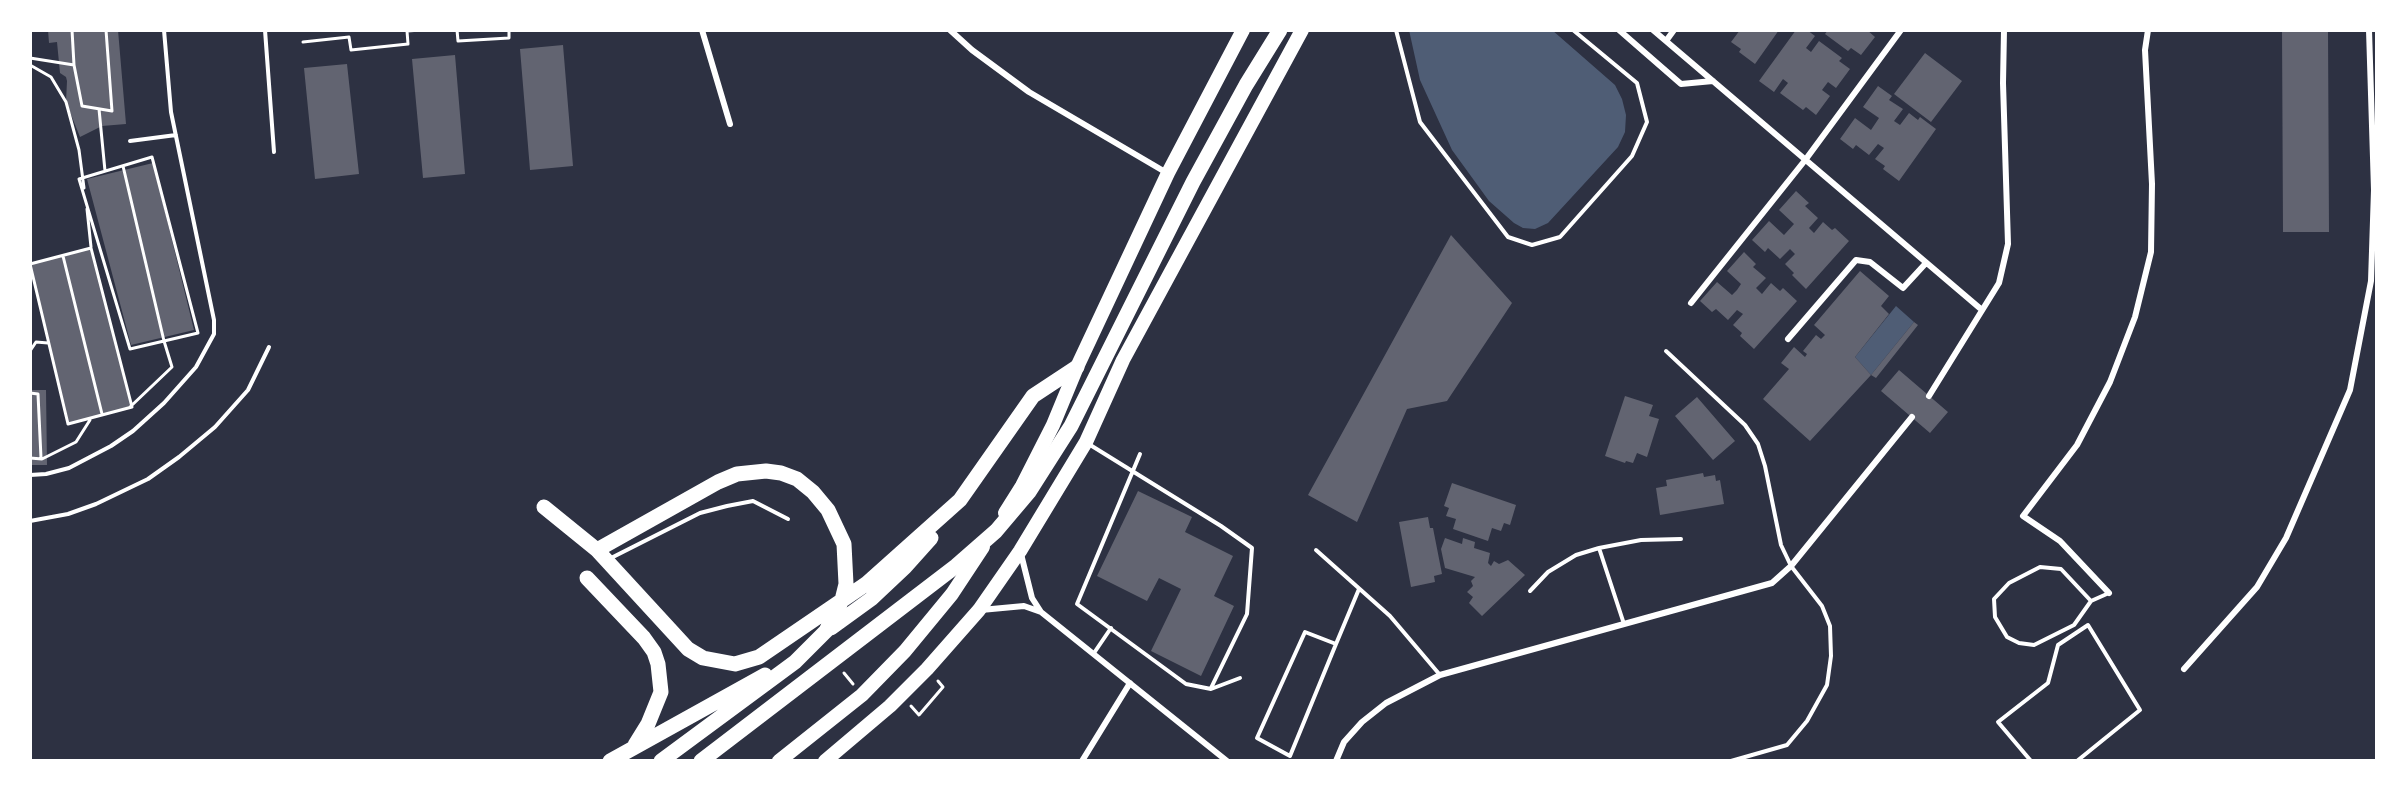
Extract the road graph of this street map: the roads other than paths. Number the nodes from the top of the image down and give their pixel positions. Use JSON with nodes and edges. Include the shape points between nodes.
{"nodes":[{"id":1,"x":164,"y":30,"type":"edge"},
{"id":2,"x":265,"y":30,"type":"edge"},
{"id":3,"x":702,"y":30,"type":"edge"},
{"id":4,"x":950,"y":30,"type":"edge"},
{"id":5,"x":1243,"y":30,"type":"edge"},
{"id":6,"x":1280,"y":30,"type":"edge"},
{"id":7,"x":1302,"y":30,"type":"edge"},
{"id":8,"x":1396,"y":30,"type":"edge"},
{"id":9,"x":1573,"y":30,"type":"edge"},
{"id":10,"x":1619,"y":30,"type":"edge"},
{"id":11,"x":1653,"y":30,"type":"edge"},
{"id":12,"x":1674,"y":30,"type":"edge"},
{"id":13,"x":1900,"y":30,"type":"edge"},
{"id":14,"x":2004,"y":30,"type":"edge"},
{"id":15,"x":2148,"y":30,"type":"edge"},
{"id":16,"x":2369,"y":30,"type":"edge"},
{"id":17,"x":1666,"y":41,"type":"junction"},
{"id":18,"x":1713,"y":81,"type":"junction"},
{"id":19,"x":730,"y":124,"type":"dead end"},
{"id":20,"x":176,"y":135,"type":"junction"},
{"id":21,"x":130,"y":141,"type":"dead end"},
{"id":22,"x":274,"y":152,"type":"dead end"},
{"id":23,"x":1806,"y":159,"type":"junction"},
{"id":24,"x":1168,"y":173,"type":"junction"},
{"id":25,"x":1926,"y":263,"type":"junction"},
{"id":26,"x":1690,"y":303,"type":"dead end"},
{"id":27,"x":1982,"y":310,"type":"junction"},
{"id":28,"x":1788,"y":339,"type":"dead end"},
{"id":29,"x":269,"y":347,"type":"dead end"},
{"id":30,"x":1666,"y":351,"type":"dead end"},
{"id":31,"x":1077,"y":367,"type":"junction"},
{"id":32,"x":1929,"y":396,"type":"dead end"},
{"id":33,"x":1912,"y":417,"type":"dead end"},
{"id":34,"x":1086,"y":442,"type":"junction"},
{"id":35,"x":1140,"y":454,"type":"dead end"},
{"id":36,"x":1133,"y":471,"type":"junction"},
{"id":37,"x":30,"y":475,"type":"edge"},
{"id":38,"x":960,"y":500,"type":"junction"},
{"id":39,"x":544,"y":507,"type":"dead end"},
{"id":40,"x":788,"y":519,"type":"dead end"},
{"id":41,"x":30,"y":520,"type":"edge"},
{"id":42,"x":1681,"y":539,"type":"dead end"},
{"id":43,"x":1599,"y":548,"type":"junction"},
{"id":44,"x":1316,"y":550,"type":"dead end"},
{"id":45,"x":1020,"y":551,"type":"junction"},
{"id":46,"x":601,"y":556,"type":"junction"},
{"id":47,"x":1791,"y":566,"type":"junction"},
{"id":48,"x":587,"y":578,"type":"dead end"},
{"id":49,"x":1359,"y":589,"type":"junction"},
{"id":50,"x":1530,"y":591,"type":"dead end"},
{"id":51,"x":2109,"y":593,"type":"joint"},
{"id":52,"x":2091,"y":602,"type":"junction"},
{"id":53,"x":979,"y":610,"type":"junction"},
{"id":54,"x":1041,"y":612,"type":"junction"},
{"id":55,"x":1624,"y":624,"type":"junction"},
{"id":56,"x":1111,"y":628,"type":"junction"},
{"id":57,"x":1336,"y":644,"type":"junction"},
{"id":58,"x":1094,"y":653,"type":"junction"},
{"id":59,"x":2184,"y":669,"type":"dead end"},
{"id":60,"x":1440,"y":675,"type":"junction"},
{"id":61,"x":1240,"y":678,"type":"dead end"},
{"id":62,"x":1130,"y":683,"type":"junction"},
{"id":63,"x":1211,"y":689,"type":"junction"},
{"id":64,"x":633,"y":747,"type":"junction"},
{"id":65,"x":610,"y":761,"type":"edge"},
{"id":66,"x":661,"y":761,"type":"edge"},
{"id":67,"x":701,"y":761,"type":"edge"},
{"id":68,"x":779,"y":761,"type":"edge"},
{"id":69,"x":825,"y":761,"type":"edge"},
{"id":70,"x":1082,"y":761,"type":"edge"},
{"id":71,"x":1227,"y":761,"type":"edge"},
{"id":72,"x":1336,"y":761,"type":"edge"},
{"id":73,"x":1731,"y":761,"type":"edge"},
{"id":74,"x":2031,"y":761,"type":"edge"},
{"id":75,"x":2078,"y":761,"type":"edge"}],
"edges":[{"from":1,"to":20,"type":"lane"},
{"from":2,"to":22,"type":"lane"},
{"from":3,"to":19,"type":"street"},
{"from":4,"to":24,"type":"street","via":[[1029,92]]},
{"from":5,"to":24,"type":"highway"},
{"from":6,"to":67,"type":"highway","via":[[1193,182],[1071,426],[1029,492],[996,531],[956,567]]},
{"from":7,"to":34,"type":"highway","via":[[1123,360]]},
{"from":8,"to":9,"type":"lane","via":[[1420,122],[1508,237],[1532,245],[1560,237],[1632,156],[1647,122],[1637,83]]},
{"from":10,"to":18,"type":"street","via":[[1681,84]]},
{"from":11,"to":17,"type":"street"},
{"from":12,"to":17,"type":"street"},
{"from":13,"to":23,"type":"street"},
{"from":14,"to":27,"type":"street","via":[[2008,244],[1999,283]]},
{"from":15,"to":51,"type":"street","via":[[2145,50],[2152,184],[2151,252],[2135,317],[2110,382],[2077,445],[2023,516],[2060,541]]},
{"from":16,"to":59,"type":"street","via":[[2374,190],[2371,281],[2350,390],[2286,538],[2257,587]]},
{"from":17,"to":18,"type":"street"},
{"from":18,"to":23,"type":"street"},
{"from":20,"to":21,"type":"lane"},
{"from":20,"to":37,"type":"lane","via":[[214,334],[196,367],[133,431],[79,463]]},
{"from":23,"to":25,"type":"street"},
{"from":23,"to":26,"type":"street"},
{"from":24,"to":31,"type":"highway"},
{"from":25,"to":27,"type":"street"},
{"from":25,"to":28,"type":"street","via":[[1903,288],[1870,262],[1856,260]]},
{"from":27,"to":32,"type":"street"},
{"from":29,"to":41,"type":"lane","via":[[248,390],[215,427],[179,457],[148,479],[96,504],[68,514]]},
{"from":30,"to":47,"type":"lane","via":[[1745,425],[1758,444],[1781,546]]},
{"from":31,"to":38,"type":"highway","via":[[1033,396]]},
{"from":31,"to":68,"type":"highway","via":[[1022,486],[952,594],[873,684]]},
{"from":33,"to":47,"type":"street"},
{"from":34,"to":36,"type":"lane"},
{"from":34,"to":45,"type":"highway"},
{"from":35,"to":36,"type":"lane"},
{"from":36,"to":56,"type":"lane","via":[[1077,604]]},
{"from":36,"to":63,"type":"lane","via":[[1252,548],[1246,614]]},
{"from":38,"to":46,"type":"highway","via":[[866,584],[759,657],[735,664],[703,658],[688,649]]},
{"from":38,"to":64,"type":"highway","via":[[905,567],[871,599],[781,666]]},
{"from":39,"to":46,"type":"highway"},
{"from":40,"to":46,"type":"lane","via":[[753,501],[727,506],[700,513]]},
{"from":42,"to":43,"type":"lane","via":[[1641,540]]},
{"from":43,"to":50,"type":"lane","via":[[1576,555],[1548,572]]},
{"from":43,"to":55,"type":"lane"},
{"from":44,"to":49,"type":"lane"},
{"from":45,"to":53,"type":"highway"},
{"from":45,"to":54,"type":"street","via":[[1032,598]]},
{"from":46,"to":66,"type":"highway","via":[[718,482],[750,472],[781,472],[797,479],[828,510],[844,544],[846,584],[826,631],[795,662]]},
{"from":47,"to":55,"type":"street","via":[[1772,583]]},
{"from":47,"to":73,"type":"lane","via":[[1822,606],[1830,626],[1827,686],[1807,721],[1787,745]]},
{"from":48,"to":64,"type":"highway","via":[[644,638],[658,664],[661,692]]},
{"from":49,"to":57,"type":"lane"},
{"from":49,"to":60,"type":"lane","via":[[1390,616]]},
{"from":51,"to":52,"type":"lane"},
{"from":52,"to":52,"type":"lane","via":[[2061,569],[2040,567],[2009,583],[1994,599],[1995,617],[2007,637],[2034,645],[2074,625]]},
{"from":53,"to":54,"type":"street","via":[[1024,606]]},
{"from":53,"to":69,"type":"highway","via":[[891,706]]},
{"from":54,"to":58,"type":"street"},
{"from":55,"to":60,"type":"street"},
{"from":56,"to":58,"type":"lane"},
{"from":56,"to":63,"type":"lane","via":[[1186,684]]},
{"from":57,"to":57,"type":"lane","via":[[1305,632],[1257,738],[1290,756]]},
{"from":58,"to":62,"type":"street"},
{"from":60,"to":72,"type":"street","via":[[1386,703],[1362,722],[1344,742]]},
{"from":61,"to":63,"type":"lane"},
{"from":62,"to":70,"type":"street"},
{"from":62,"to":71,"type":"street"},
{"from":64,"to":65,"type":"highway"},
{"from":74,"to":75,"type":"lane","via":[[1998,722],[2048,683],[2058,645],[2088,625],[2140,710]]}]}
